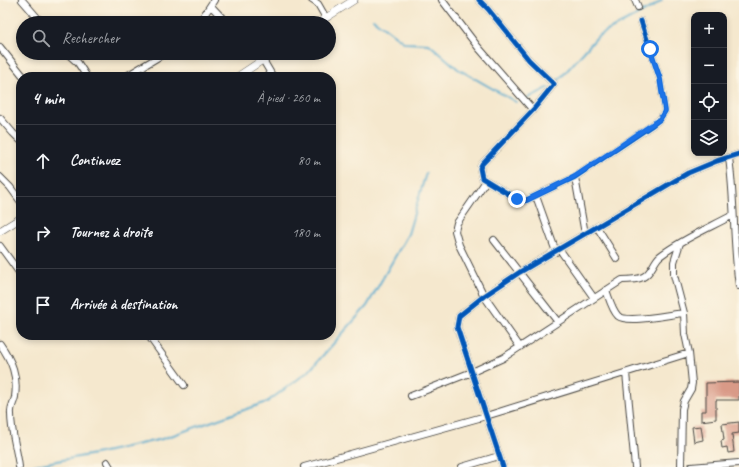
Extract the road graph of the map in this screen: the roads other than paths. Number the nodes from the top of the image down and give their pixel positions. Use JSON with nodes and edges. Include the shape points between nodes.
{"nodes":[{"id":1,"x":22,"y":0,"type":"edge"},
{"id":2,"x":312,"y":0,"type":"edge"},
{"id":3,"x":354,"y":0,"type":"edge"},
{"id":4,"x":442,"y":0,"type":"edge"},
{"id":5,"x":479,"y":0,"type":"edge"},
{"id":6,"x":635,"y":0,"type":"edge"},
{"id":7,"x":319,"y":2,"type":"edge"},
{"id":8,"x":213,"y":3,"type":"edge"},
{"id":9,"x":638,"y":7,"type":"dead end"},
{"id":10,"x":36,"y":16,"type":"edge"},
{"id":11,"x":204,"y":16,"type":"edge"},
{"id":12,"x":222,"y":16,"type":"edge"},
{"id":13,"x":325,"y":16,"type":"edge"},
{"id":14,"x":329,"y":16,"type":"edge"},
{"id":15,"x":641,"y":21,"type":"dead end"},
{"id":16,"x":0,"y":47,"type":"edge"},
{"id":17,"x":74,"y":60,"type":"edge"},
{"id":18,"x":153,"y":60,"type":"edge"},
{"id":19,"x":263,"y":60,"type":"joint"},
{"id":20,"x":20,"y":72,"type":"edge"},
{"id":21,"x":84,"y":72,"type":"edge"},
{"id":22,"x":134,"y":72,"type":"edge"},
{"id":23,"x":245,"y":72,"type":"edge"},
{"id":24,"x":270,"y":72,"type":"edge"},
{"id":25,"x":533,"y":110,"type":"junction"},
{"id":26,"x":0,"y":118,"type":"edge"},
{"id":27,"x":16,"y":136,"type":"edge"},
{"id":28,"x":739,"y":154,"type":"edge"},
{"id":29,"x":729,"y":158,"type":"junction"},
{"id":30,"x":0,"y":177,"type":"edge"},
{"id":31,"x":574,"y":177,"type":"junction"},
{"id":32,"x":486,"y":181,"type":"junction"},
{"id":33,"x":16,"y":195,"type":"edge"},
{"id":34,"x":536,"y":196,"type":"junction"},
{"id":35,"x":733,"y":215,"type":"junction"},
{"id":36,"x":16,"y":221,"type":"edge"},
{"id":37,"x":597,"y":227,"type":"junction"},
{"id":38,"x":0,"y":231,"type":"edge"},
{"id":39,"x":585,"y":234,"type":"junction"},
{"id":40,"x":494,"y":240,"type":"dead end"},
{"id":41,"x":680,"y":243,"type":"junction"},
{"id":42,"x":0,"y":246,"type":"edge"},
{"id":43,"x":558,"y":251,"type":"junction"},
{"id":44,"x":617,"y":259,"type":"dead end"},
{"id":45,"x":16,"y":268,"type":"edge"},
{"id":46,"x":520,"y":272,"type":"junction"},
{"id":47,"x":739,"y":286,"type":"edge"},
{"id":48,"x":606,"y":290,"type":"junction"},
{"id":49,"x":484,"y":296,"type":"junction"},
{"id":50,"x":594,"y":298,"type":"junction"},
{"id":51,"x":684,"y":313,"type":"junction"},
{"id":52,"x":558,"y":322,"type":"junction"},
{"id":53,"x":152,"y":340,"type":"edge"},
{"id":54,"x":0,"y":344,"type":"edge"},
{"id":55,"x":520,"y":347,"type":"junction"},
{"id":56,"x":689,"y":353,"type":"junction"},
{"id":57,"x":472,"y":372,"type":"junction"},
{"id":58,"x":626,"y":373,"type":"junction"},
{"id":59,"x":184,"y":385,"type":"dead end"},
{"id":60,"x":411,"y":396,"type":"dead end"},
{"id":61,"x":486,"y":416,"type":"junction"},
{"id":62,"x":499,"y":456,"type":"junction"},
{"id":63,"x":739,"y":463,"type":"edge"},
{"id":64,"x":19,"y":467,"type":"edge"},
{"id":65,"x":304,"y":467,"type":"edge"},
{"id":66,"x":462,"y":467,"type":"edge"},
{"id":67,"x":503,"y":467,"type":"edge"},
{"id":68,"x":635,"y":467,"type":"edge"},
{"id":69,"x":682,"y":467,"type":"edge"},
{"id":70,"x":691,"y":467,"type":"edge"}],
"edges":[{"from":1,"to":10,"type":"street"},
{"from":2,"to":7,"type":"street"},
{"from":3,"to":14,"type":"main road"},
{"from":4,"to":25,"type":"street","via":[[478,47]]},
{"from":5,"to":25,"type":"street","via":[[529,60],[554,84]]},
{"from":6,"to":9,"type":"street"},
{"from":7,"to":13,"type":"street"},
{"from":8,"to":11,"type":"street"},
{"from":8,"to":12,"type":"street"},
{"from":15,"to":31,"type":"street","via":[[660,79],[665,111],[651,126]]},
{"from":16,"to":20,"type":"street"},
{"from":17,"to":21,"type":"street"},
{"from":18,"to":22,"type":"street"},
{"from":19,"to":23,"type":"main road"},
{"from":19,"to":24,"type":"street"},
{"from":25,"to":32,"type":"street","via":[[482,164],[480,173]]},
{"from":26,"to":27,"type":"street"},
{"from":28,"to":29,"type":"street"},
{"from":29,"to":35,"type":"street","via":[[734,198]]},
{"from":29,"to":37,"type":"street","via":[[688,172]]},
{"from":30,"to":33,"type":"street"},
{"from":31,"to":34,"type":"street"},
{"from":31,"to":39,"type":"street"},
{"from":32,"to":34,"type":"street","via":[[522,201]]},
{"from":32,"to":49,"type":"street","via":[[457,223],[455,231],[459,246]]},
{"from":34,"to":43,"type":"street"},
{"from":35,"to":41,"type":"street"},
{"from":35,"to":47,"type":"street"},
{"from":36,"to":38,"type":"main road"},
{"from":37,"to":39,"type":"street"},
{"from":37,"to":44,"type":"street"},
{"from":39,"to":43,"type":"street"},
{"from":40,"to":46,"type":"street"},
{"from":41,"to":48,"type":"street","via":[[659,257],[650,273],[644,277],[622,280]]},
{"from":41,"to":51,"type":"street","via":[[674,262],[674,275]]},
{"from":42,"to":45,"type":"street"},
{"from":43,"to":46,"type":"street"},
{"from":43,"to":50,"type":"street"},
{"from":46,"to":49,"type":"street"},
{"from":46,"to":52,"type":"street"},
{"from":48,"to":50,"type":"street"},
{"from":48,"to":51,"type":"street","via":[[614,310],[622,318],[651,318]]},
{"from":49,"to":55,"type":"street"},
{"from":49,"to":57,"type":"street","via":[[459,316],[458,322]]},
{"from":50,"to":52,"type":"street"},
{"from":51,"to":56,"type":"street"},
{"from":52,"to":55,"type":"street"},
{"from":53,"to":59,"type":"street"},
{"from":54,"to":64,"type":"street","via":[[14,369],[16,384],[15,399],[10,409],[11,430]]},
{"from":55,"to":57,"type":"street"},
{"from":56,"to":58,"type":"street"},
{"from":56,"to":69,"type":"street","via":[[692,383],[682,409]]},
{"from":57,"to":60,"type":"street"},
{"from":57,"to":61,"type":"street"},
{"from":58,"to":61,"type":"street"},
{"from":58,"to":68,"type":"street"},
{"from":61,"to":62,"type":"street"},
{"from":61,"to":65,"type":"street"},
{"from":62,"to":66,"type":"street"},
{"from":62,"to":67,"type":"street"},
{"from":63,"to":70,"type":"street"}]}
